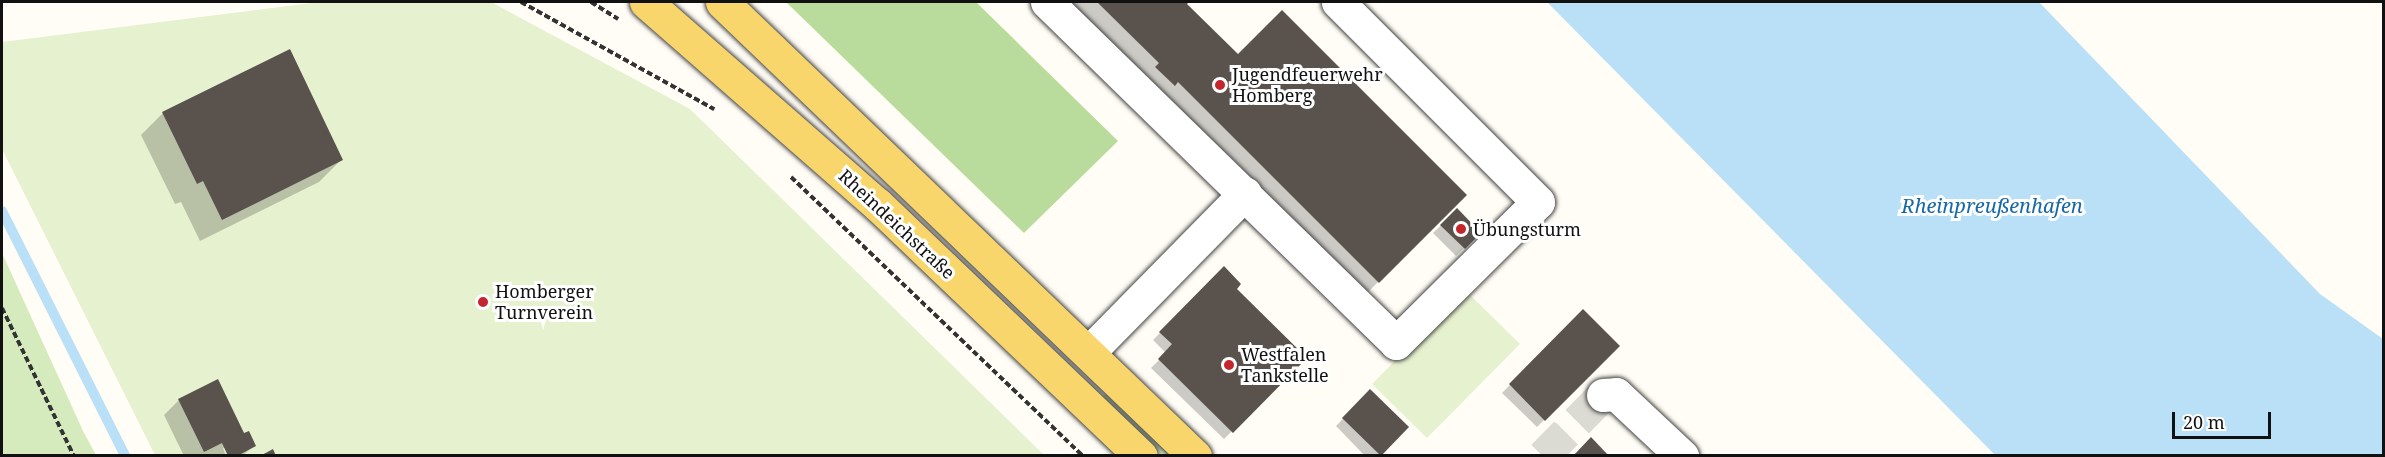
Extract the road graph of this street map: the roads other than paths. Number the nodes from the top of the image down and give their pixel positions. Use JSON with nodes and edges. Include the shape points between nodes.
{"nodes":[{"id":1,"x":646,"y":2,"type":"edge"},
{"id":2,"x":722,"y":2,"type":"edge"},
{"id":3,"x":1047,"y":2,"type":"edge"},
{"id":4,"x":1338,"y":2,"type":"edge"},
{"id":5,"x":1245,"y":193,"type":"junction"},
{"id":6,"x":1088,"y":353,"type":"junction"},
{"id":7,"x":1604,"y":395,"type":"dead end"},
{"id":8,"x":1141,"y":456,"type":"edge"},
{"id":9,"x":1196,"y":456,"type":"edge"},
{"id":10,"x":1682,"y":456,"type":"edge"}],
"edges":[{"from":1,"to":8,"type":"main road","name":"Rheindeichstraße","via":[[877,204]]},
{"from":2,"to":6,"type":"main road"},
{"from":3,"to":5,"type":"lane"},
{"from":4,"to":5,"type":"lane","via":[[1538,202],[1396,343]]},
{"from":5,"to":6,"type":"lane"},
{"from":6,"to":9,"type":"main road"},
{"from":7,"to":10,"type":"lane","via":[[1616,394]]}]}
